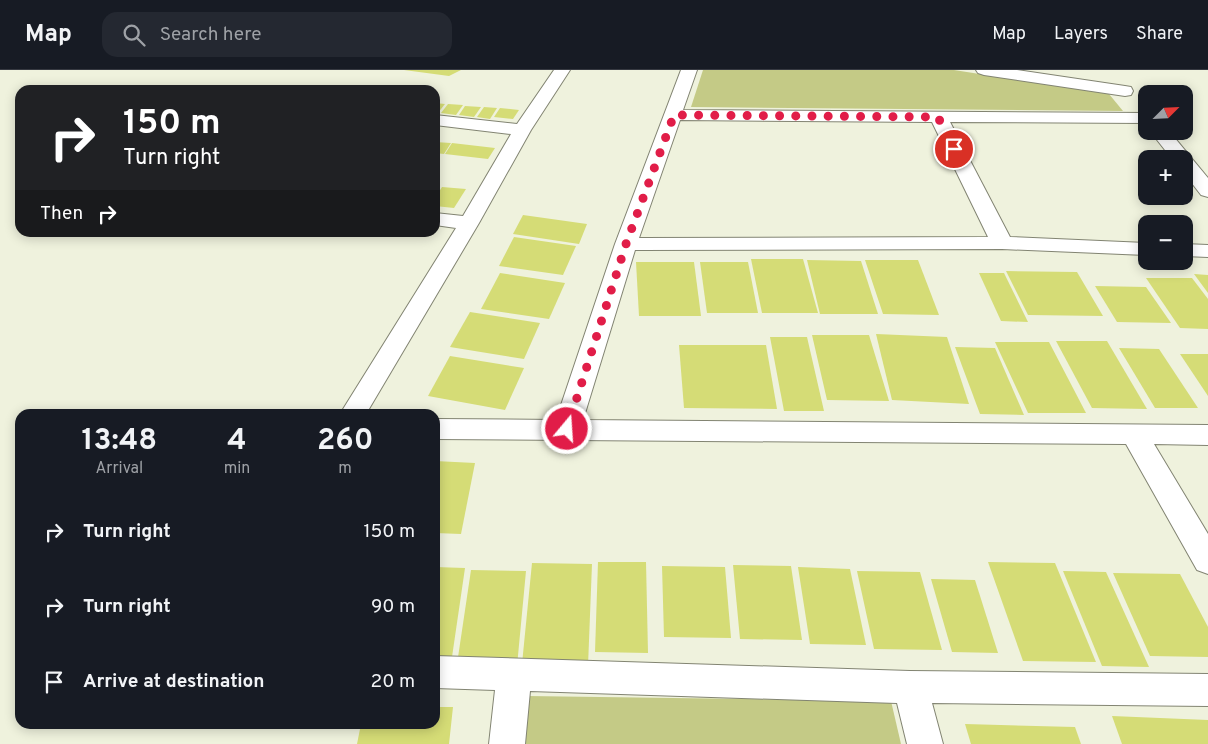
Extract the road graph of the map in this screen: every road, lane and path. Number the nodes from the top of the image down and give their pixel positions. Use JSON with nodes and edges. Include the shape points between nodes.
{"nodes":[{"id":1,"x":562,"y":70,"type":"edge"},
{"id":2,"x":689,"y":70,"type":"edge"},
{"id":3,"x":984,"y":70,"type":"edge"},
{"id":4,"x":1107,"y":70,"type":"edge"},
{"id":5,"x":1125,"y":91,"type":"junction"},
{"id":6,"x":1138,"y":107,"type":"edge"},
{"id":7,"x":674,"y":115,"type":"junction"},
{"id":8,"x":938,"y":117,"type":"junction"},
{"id":9,"x":1138,"y":117,"type":"edge"},
{"id":10,"x":440,"y":121,"type":"edge"},
{"id":11,"x":522,"y":130,"type":"junction"},
{"id":12,"x":1166,"y":140,"type":"edge"},
{"id":13,"x":1175,"y":150,"type":"edge"},
{"id":14,"x":1193,"y":172,"type":"edge"},
{"id":15,"x":1208,"y":191,"type":"edge"},
{"id":16,"x":440,"y":220,"type":"edge"},
{"id":17,"x":469,"y":223,"type":"junction"},
{"id":18,"x":1002,"y":243,"type":"junction"},
{"id":19,"x":626,"y":244,"type":"junction"},
{"id":20,"x":1138,"y":248,"type":"edge"},
{"id":21,"x":1193,"y":250,"type":"edge"},
{"id":22,"x":1208,"y":251,"type":"edge"},
{"id":23,"x":356,"y":409,"type":"edge"},
{"id":24,"x":440,"y":429,"type":"edge"},
{"id":25,"x":567,"y":429,"type":"junction"},
{"id":26,"x":1134,"y":434,"type":"junction"},
{"id":27,"x":1208,"y":435,"type":"edge"},
{"id":28,"x":1208,"y":561,"type":"edge"},
{"id":29,"x":440,"y":672,"type":"edge"},
{"id":30,"x":514,"y":674,"type":"junction"},
{"id":31,"x":910,"y":687,"type":"junction"},
{"id":32,"x":1208,"y":690,"type":"edge"},
{"id":33,"x":507,"y":744,"type":"edge"},
{"id":34,"x":925,"y":744,"type":"edge"}],
"edges":[{"from":1,"to":11,"type":"street"},
{"from":2,"to":7,"type":"street"},
{"from":3,"to":5,"type":"street"},
{"from":4,"to":5,"type":"street"},
{"from":5,"to":6,"type":"street"},
{"from":7,"to":8,"type":"street"},
{"from":7,"to":19,"type":"street"},
{"from":8,"to":9,"type":"street"},
{"from":8,"to":18,"type":"street"},
{"from":10,"to":11,"type":"street"},
{"from":11,"to":17,"type":"street"},
{"from":12,"to":13,"type":"street"},
{"from":14,"to":15,"type":"street"},
{"from":16,"to":17,"type":"street"},
{"from":17,"to":23,"type":"street"},
{"from":18,"to":19,"type":"street"},
{"from":18,"to":20,"type":"street"},
{"from":19,"to":25,"type":"street"},
{"from":21,"to":22,"type":"street"},
{"from":24,"to":25,"type":"street"},
{"from":25,"to":26,"type":"street"},
{"from":26,"to":27,"type":"street"},
{"from":26,"to":28,"type":"street"},
{"from":29,"to":30,"type":"street"},
{"from":30,"to":31,"type":"street"},
{"from":30,"to":33,"type":"street"},
{"from":31,"to":32,"type":"street"},
{"from":31,"to":34,"type":"street"}]}
